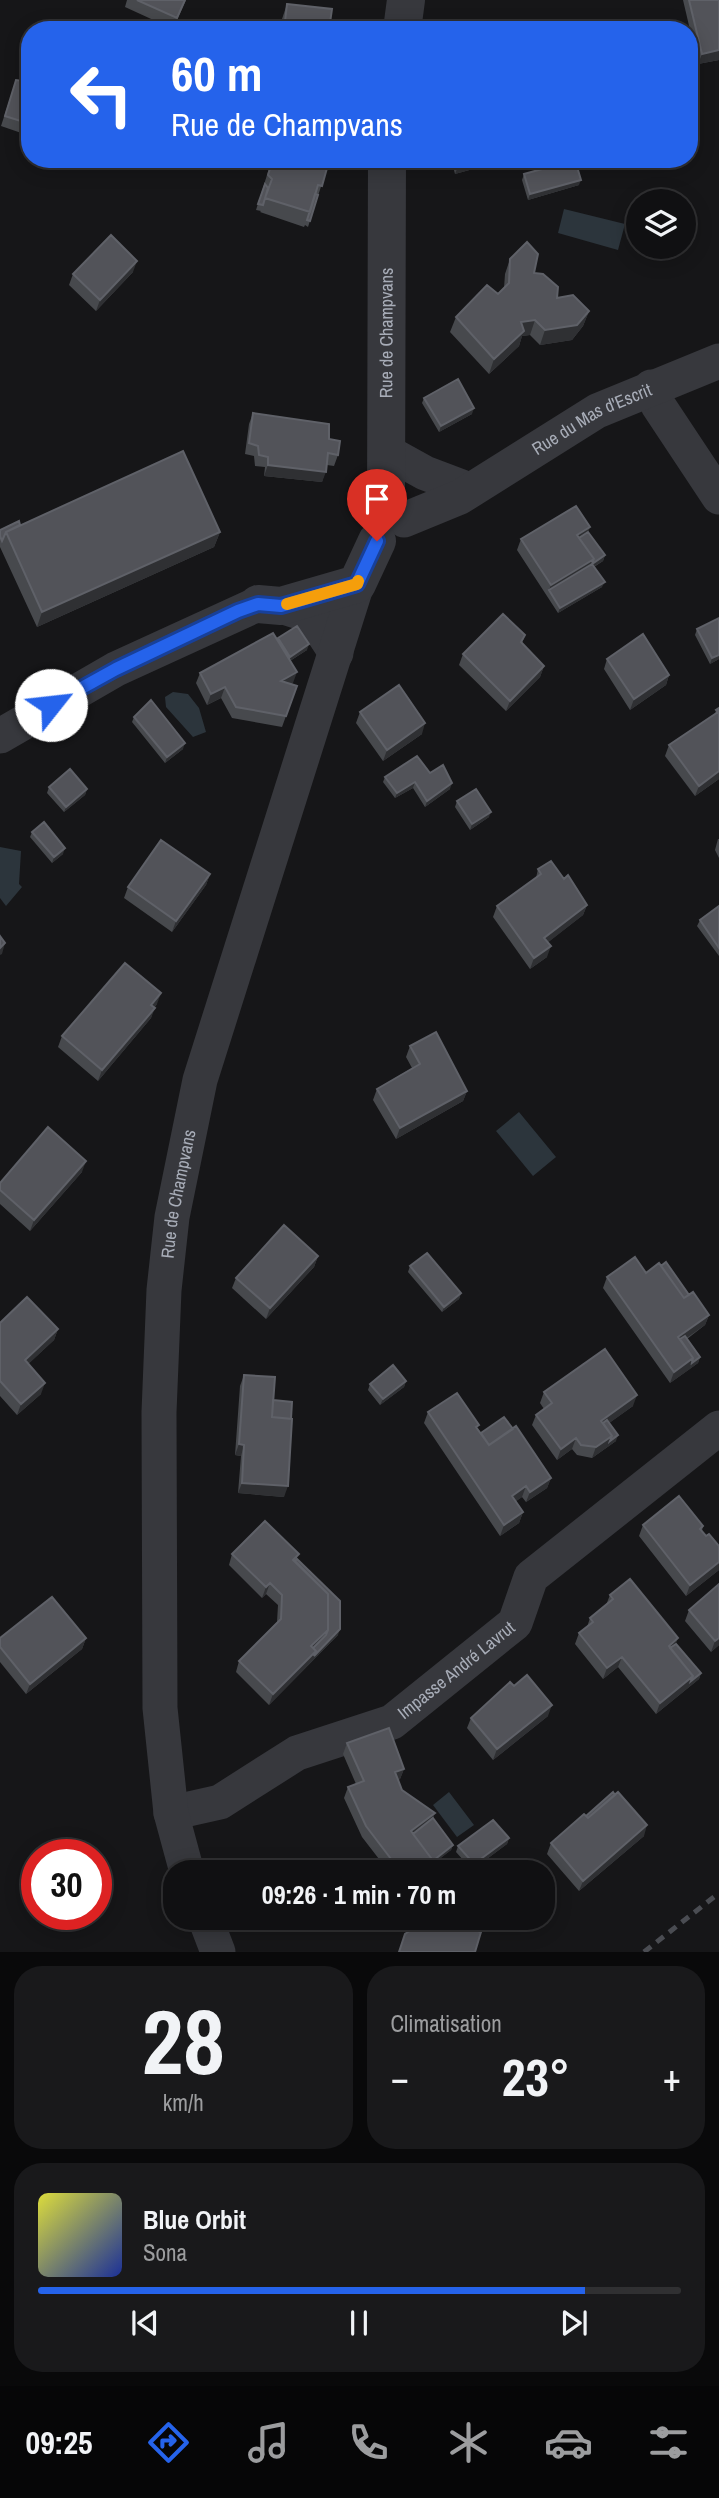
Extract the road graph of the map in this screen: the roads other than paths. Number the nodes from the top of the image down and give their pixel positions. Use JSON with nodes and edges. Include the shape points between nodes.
{"nodes":[{"id":1,"x":406,"y":0,"type":"edge"},
{"id":2,"x":403,"y":21,"type":"edge"},
{"id":3,"x":387,"y":168,"type":"edge"},
{"id":4,"x":719,"y":361,"type":"edge"},
{"id":5,"x":651,"y":387,"type":"junction"},
{"id":6,"x":387,"y":452,"type":"junction"},
{"id":7,"x":470,"y":490,"type":"junction"},
{"id":8,"x":719,"y":496,"type":"edge"},
{"id":9,"x":384,"y":525,"type":"junction"},
{"id":10,"x":357,"y":584,"type":"junction"},
{"id":11,"x":270,"y":605,"type":"junction"},
{"id":12,"x":336,"y":653,"type":"junction"},
{"id":13,"x":0,"y":736,"type":"edge"},
{"id":14,"x":719,"y":1428,"type":"edge"},
{"id":15,"x":171,"y":1813,"type":"junction"},
{"id":16,"x":184,"y":1860,"type":"edge"},
{"id":17,"x":210,"y":1930,"type":"edge"},
{"id":18,"x":218,"y":1952,"type":"edge"}],
"edges":[{"from":1,"to":2,"type":"street"},
{"from":3,"to":6,"type":"street","name":"Rue de Champvans"},
{"from":4,"to":5,"type":"street","name":"Rue du Mas d'Escrit"},
{"from":5,"to":7,"type":"street","name":"Rue du Mas d'Escrit","via":[[562,430]]},
{"from":5,"to":8,"type":"street"},
{"from":6,"to":7,"type":"street"},
{"from":6,"to":9,"type":"street","name":"Rue de Champvans"},
{"from":7,"to":9,"type":"street","name":"Rue du Mas d'Escrit","via":[[439,508]]},
{"from":9,"to":10,"type":"street","name":"Rue de Champvans"},
{"from":9,"to":11,"type":"street","via":[[338,560],[275,589]]},
{"from":10,"to":11,"type":"street"},
{"from":10,"to":12,"type":"street","name":"Rue de Champvans"},
{"from":11,"to":12,"type":"street","via":[[312,616]]},
{"from":11,"to":13,"type":"street","via":[[116,669]]},
{"from":12,"to":15,"type":"street","name":"Rue de Champvans","via":[[200,1080],[172,1217],[164,1290],[157,1516],[160,1708]]},
{"from":14,"to":15,"type":"street","name":"Impasse André Lavrut","via":[[531,1577],[515,1623],[392,1722],[297,1753],[220,1802]]},
{"from":15,"to":16,"type":"street","name":"Rue de Champvans"},
{"from":17,"to":18,"type":"street"}]}
